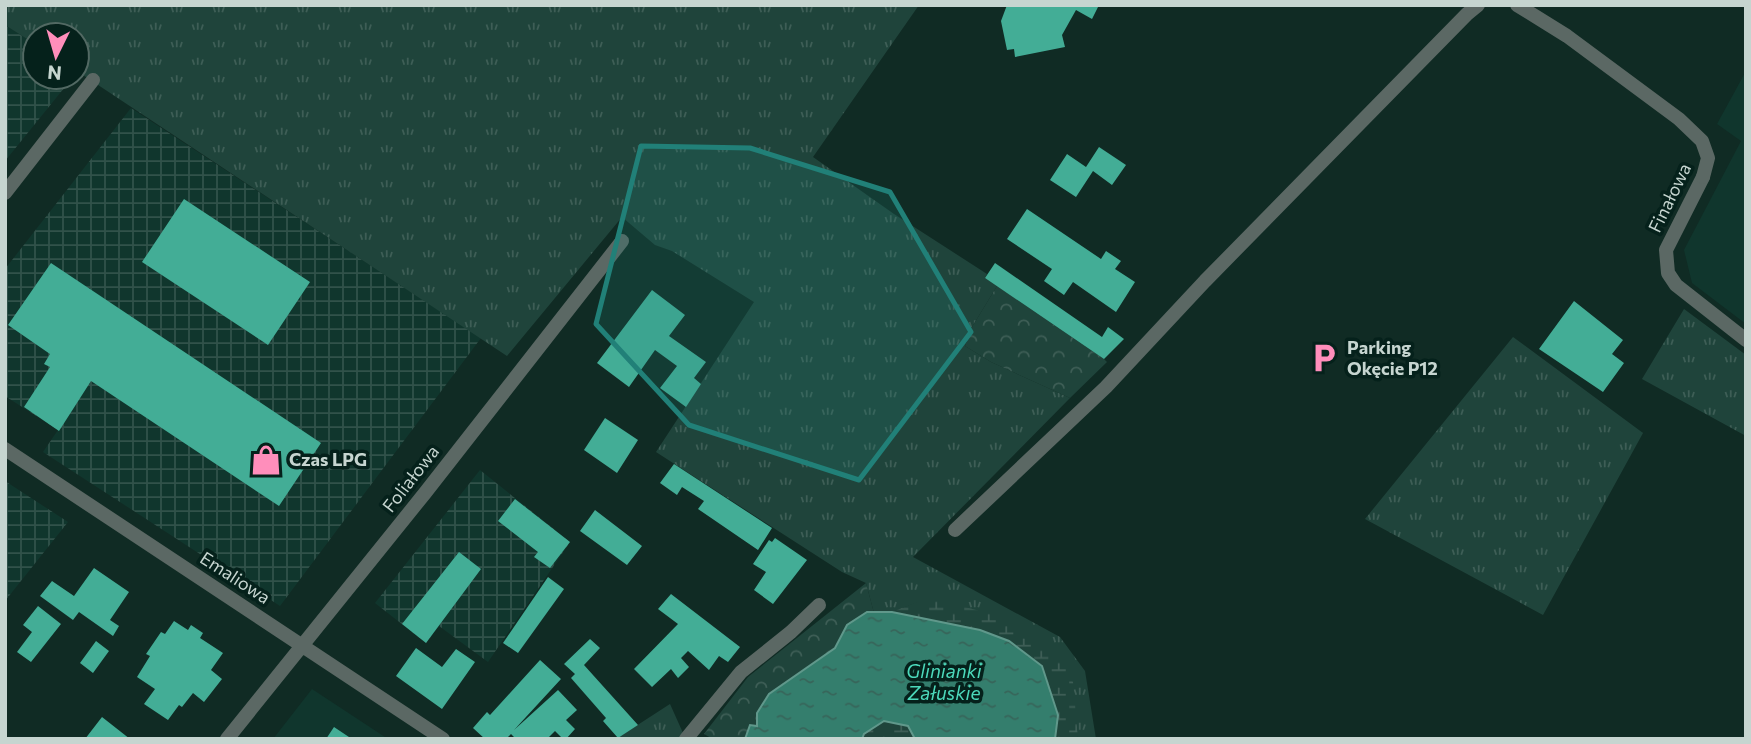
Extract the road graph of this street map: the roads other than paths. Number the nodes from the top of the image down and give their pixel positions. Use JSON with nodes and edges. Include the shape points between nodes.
{"nodes":[{"id":1,"x":1478,"y":5,"type":"edge"},
{"id":2,"x":1517,"y":5,"type":"edge"},
{"id":3,"x":93,"y":80,"type":"dead end"},
{"id":4,"x":5,"y":193,"type":"edge"},
{"id":5,"x":622,"y":241,"type":"dead end"},
{"id":6,"x":1746,"y":340,"type":"edge"},
{"id":7,"x":5,"y":450,"type":"edge"},
{"id":8,"x":955,"y":530,"type":"dead end"},
{"id":9,"x":819,"y":605,"type":"dead end"},
{"id":10,"x":303,"y":645,"type":"junction"},
{"id":11,"x":227,"y":739,"type":"edge"},
{"id":12,"x":443,"y":739,"type":"edge"},
{"id":13,"x":686,"y":739,"type":"edge"}],
"edges":[{"from":1,"to":8,"type":"street","via":[[1106,387]]},
{"from":2,"to":6,"type":"street","name":"Finałowa","via":[[1567,36],[1702,141],[1707,169],[1666,250],[1668,273],[1676,285]]},
{"from":3,"to":4,"type":"street"},
{"from":5,"to":10,"type":"street","name":"Foliałowa"},
{"from":7,"to":10,"type":"street","name":"Emaliowa"},
{"from":9,"to":13,"type":"street","via":[[741,672]]},
{"from":10,"to":11,"type":"street","name":"Foliałowa"},
{"from":10,"to":12,"type":"street","name":"Emaliowa"}]}
